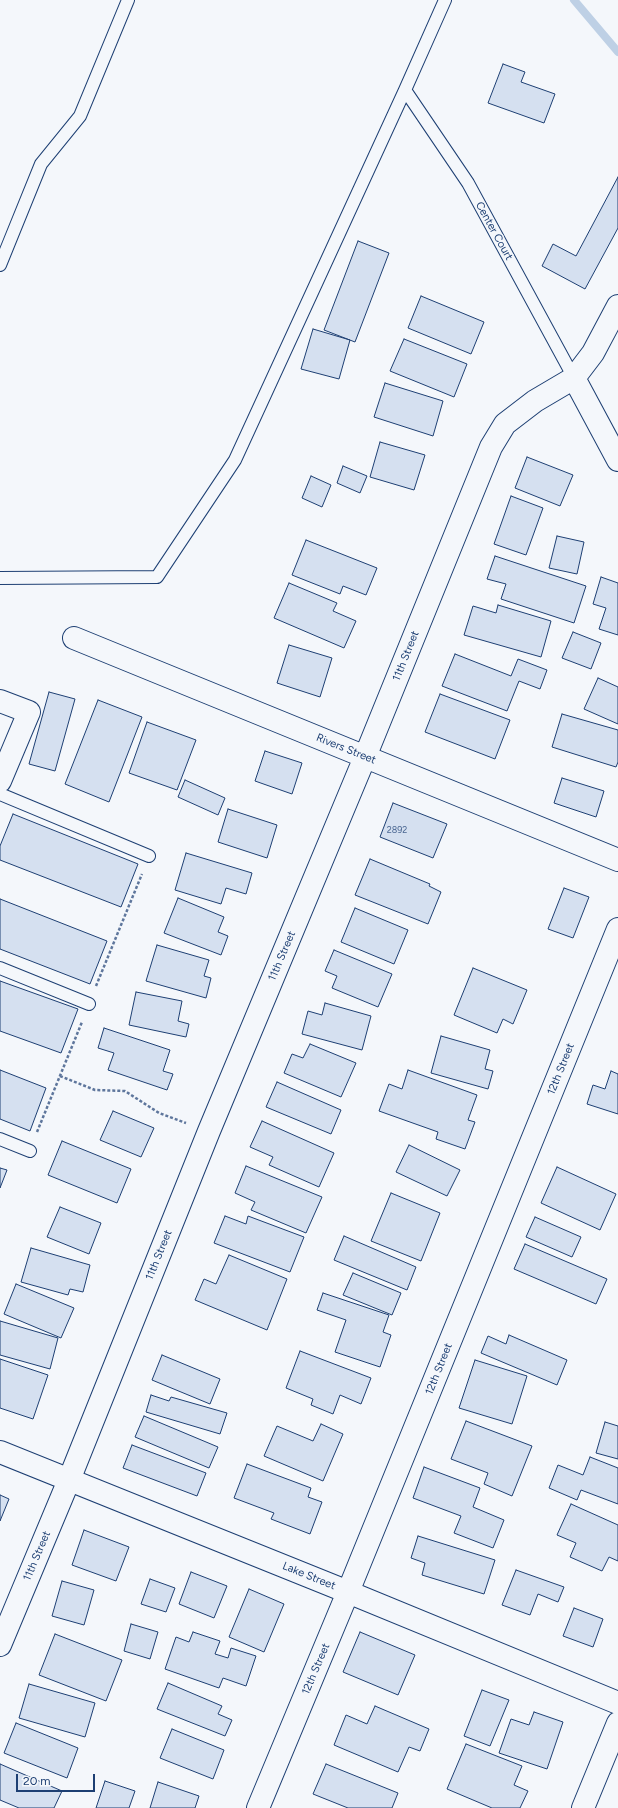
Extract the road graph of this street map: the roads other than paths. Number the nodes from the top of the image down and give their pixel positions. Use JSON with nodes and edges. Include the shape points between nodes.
{"nodes":[{"id":1,"x":128,"y":0,"type":"edge"},
{"id":2,"x":445,"y":0,"type":"edge"},
{"id":3,"x":406,"y":90,"type":"junction"},
{"id":4,"x":0,"y":265,"type":"edge"},
{"id":5,"x":618,"y":306,"type":"edge"},
{"id":6,"x":574,"y":378,"type":"junction"},
{"id":7,"x":618,"y":460,"type":"edge"},
{"id":8,"x":0,"y":578,"type":"edge"},
{"id":9,"x":74,"y":638,"type":"dead end"},
{"id":10,"x":0,"y":701,"type":"edge"},
{"id":11,"x":365,"y":757,"type":"junction"},
{"id":12,"x":0,"y":781,"type":"edge"},
{"id":13,"x":0,"y":794,"type":"edge"},
{"id":14,"x":149,"y":856,"type":"dead end"},
{"id":15,"x":618,"y":860,"type":"edge"},
{"id":16,"x":618,"y":929,"type":"edge"},
{"id":17,"x":0,"y":968,"type":"edge"},
{"id":18,"x":89,"y":1004,"type":"dead end"},
{"id":19,"x":0,"y":1139,"type":"edge"},
{"id":20,"x":30,"y":1151,"type":"dead end"},
{"id":21,"x":0,"y":1452,"type":"edge"},
{"id":22,"x":69,"y":1480,"type":"junction"},
{"id":23,"x":348,"y":1592,"type":"junction"},
{"id":24,"x":0,"y":1645,"type":"edge"},
{"id":25,"x":618,"y":1703,"type":"edge"},
{"id":26,"x":618,"y":1723,"type":"edge"},
{"id":27,"x":258,"y":1808,"type":"edge"},
{"id":28,"x":583,"y":1808,"type":"edge"}],
"edges":[{"from":1,"to":4,"type":"lane","via":[[80,116],[41,164]]},
{"from":2,"to":3,"type":"lane"},
{"from":3,"to":6,"type":"lane","name":"Center Court","via":[[468,183]]},
{"from":3,"to":8,"type":"lane","via":[[235,460],[157,577]]},
{"from":5,"to":6,"type":"street","name":"11th Street","via":[[592,353]]},
{"from":6,"to":7,"type":"street"},
{"from":6,"to":11,"type":"street","name":"11th Street","via":[[535,401],[505,424],[492,447]]},
{"from":9,"to":11,"type":"street","name":"Rivers Street"},
{"from":10,"to":12,"type":"street","via":[[29,712]]},
{"from":11,"to":15,"type":"street","name":"Rivers Street"},
{"from":11,"to":22,"type":"street","name":"11th Street","via":[[209,1131]]},
{"from":13,"to":14,"type":"lane"},
{"from":16,"to":23,"type":"street","name":"12th Street"},
{"from":17,"to":18,"type":"lane"},
{"from":19,"to":20,"type":"lane"},
{"from":21,"to":22,"type":"street","name":"Lake Street"},
{"from":22,"to":23,"type":"street","name":"Lake Street"},
{"from":22,"to":24,"type":"street","name":"11th Street"},
{"from":23,"to":25,"type":"street","name":"Lake Street"},
{"from":23,"to":27,"type":"street","name":"12th Street"},
{"from":26,"to":28,"type":"street"}]}
